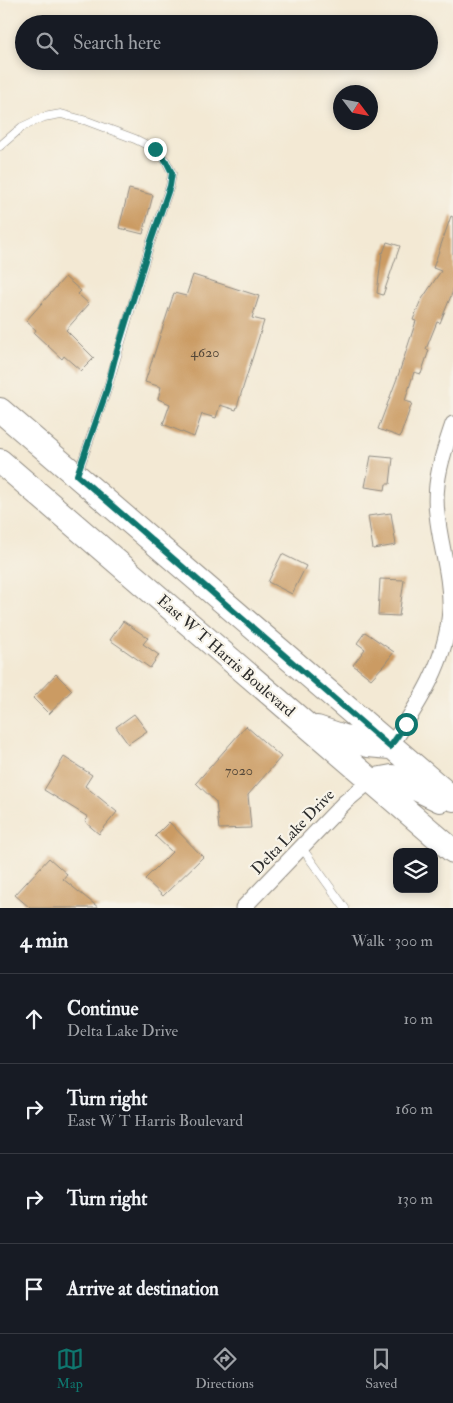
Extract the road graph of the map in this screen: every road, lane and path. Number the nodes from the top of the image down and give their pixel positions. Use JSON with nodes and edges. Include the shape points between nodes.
{"nodes":[{"id":1,"x":0,"y":146,"type":"edge"},
{"id":2,"x":0,"y":410,"type":"edge"},
{"id":3,"x":453,"y":424,"type":"edge"},
{"id":4,"x":0,"y":460,"type":"edge"},
{"id":5,"x":77,"y":475,"type":"junction"},
{"id":6,"x":299,"y":720,"type":"junction"},
{"id":7,"x":390,"y":747,"type":"junction"},
{"id":8,"x":370,"y":781,"type":"junction"},
{"id":9,"x":453,"y":799,"type":"edge"},
{"id":10,"x":453,"y":806,"type":"edge"},
{"id":11,"x":302,"y":848,"type":"junction"},
{"id":12,"x":453,"y":851,"type":"edge"},
{"id":13,"x":243,"y":908,"type":"edge"},
{"id":14,"x":345,"y":908,"type":"edge"}],
"edges":[{"from":1,"to":5,"type":"lane","via":[[22,127],[60,114],[87,121],[155,149],[172,173],[106,393]]},
{"from":2,"to":5,"type":"main road"},
{"from":3,"to":7,"type":"street","via":[[443,454],[436,497],[448,580],[450,609],[446,638],[426,689]]},
{"from":4,"to":6,"type":"main road","name":"East W T Harris Boulevard"},
{"from":5,"to":7,"type":"main road"},
{"from":6,"to":7,"type":"main road","via":[[368,745]]},
{"from":6,"to":8,"type":"main road","name":"East W T Harris Boulevard"},
{"from":7,"to":9,"type":"main road"},
{"from":8,"to":10,"type":"main road","via":[[392,777]]},
{"from":8,"to":11,"type":"street","name":"Delta Lake Drive","via":[[345,802]]},
{"from":8,"to":12,"type":"main road","name":"East W T Harris Boulevard"},
{"from":11,"to":13,"type":"street","name":"Delta Lake Drive"},
{"from":11,"to":14,"type":"lane"}]}
